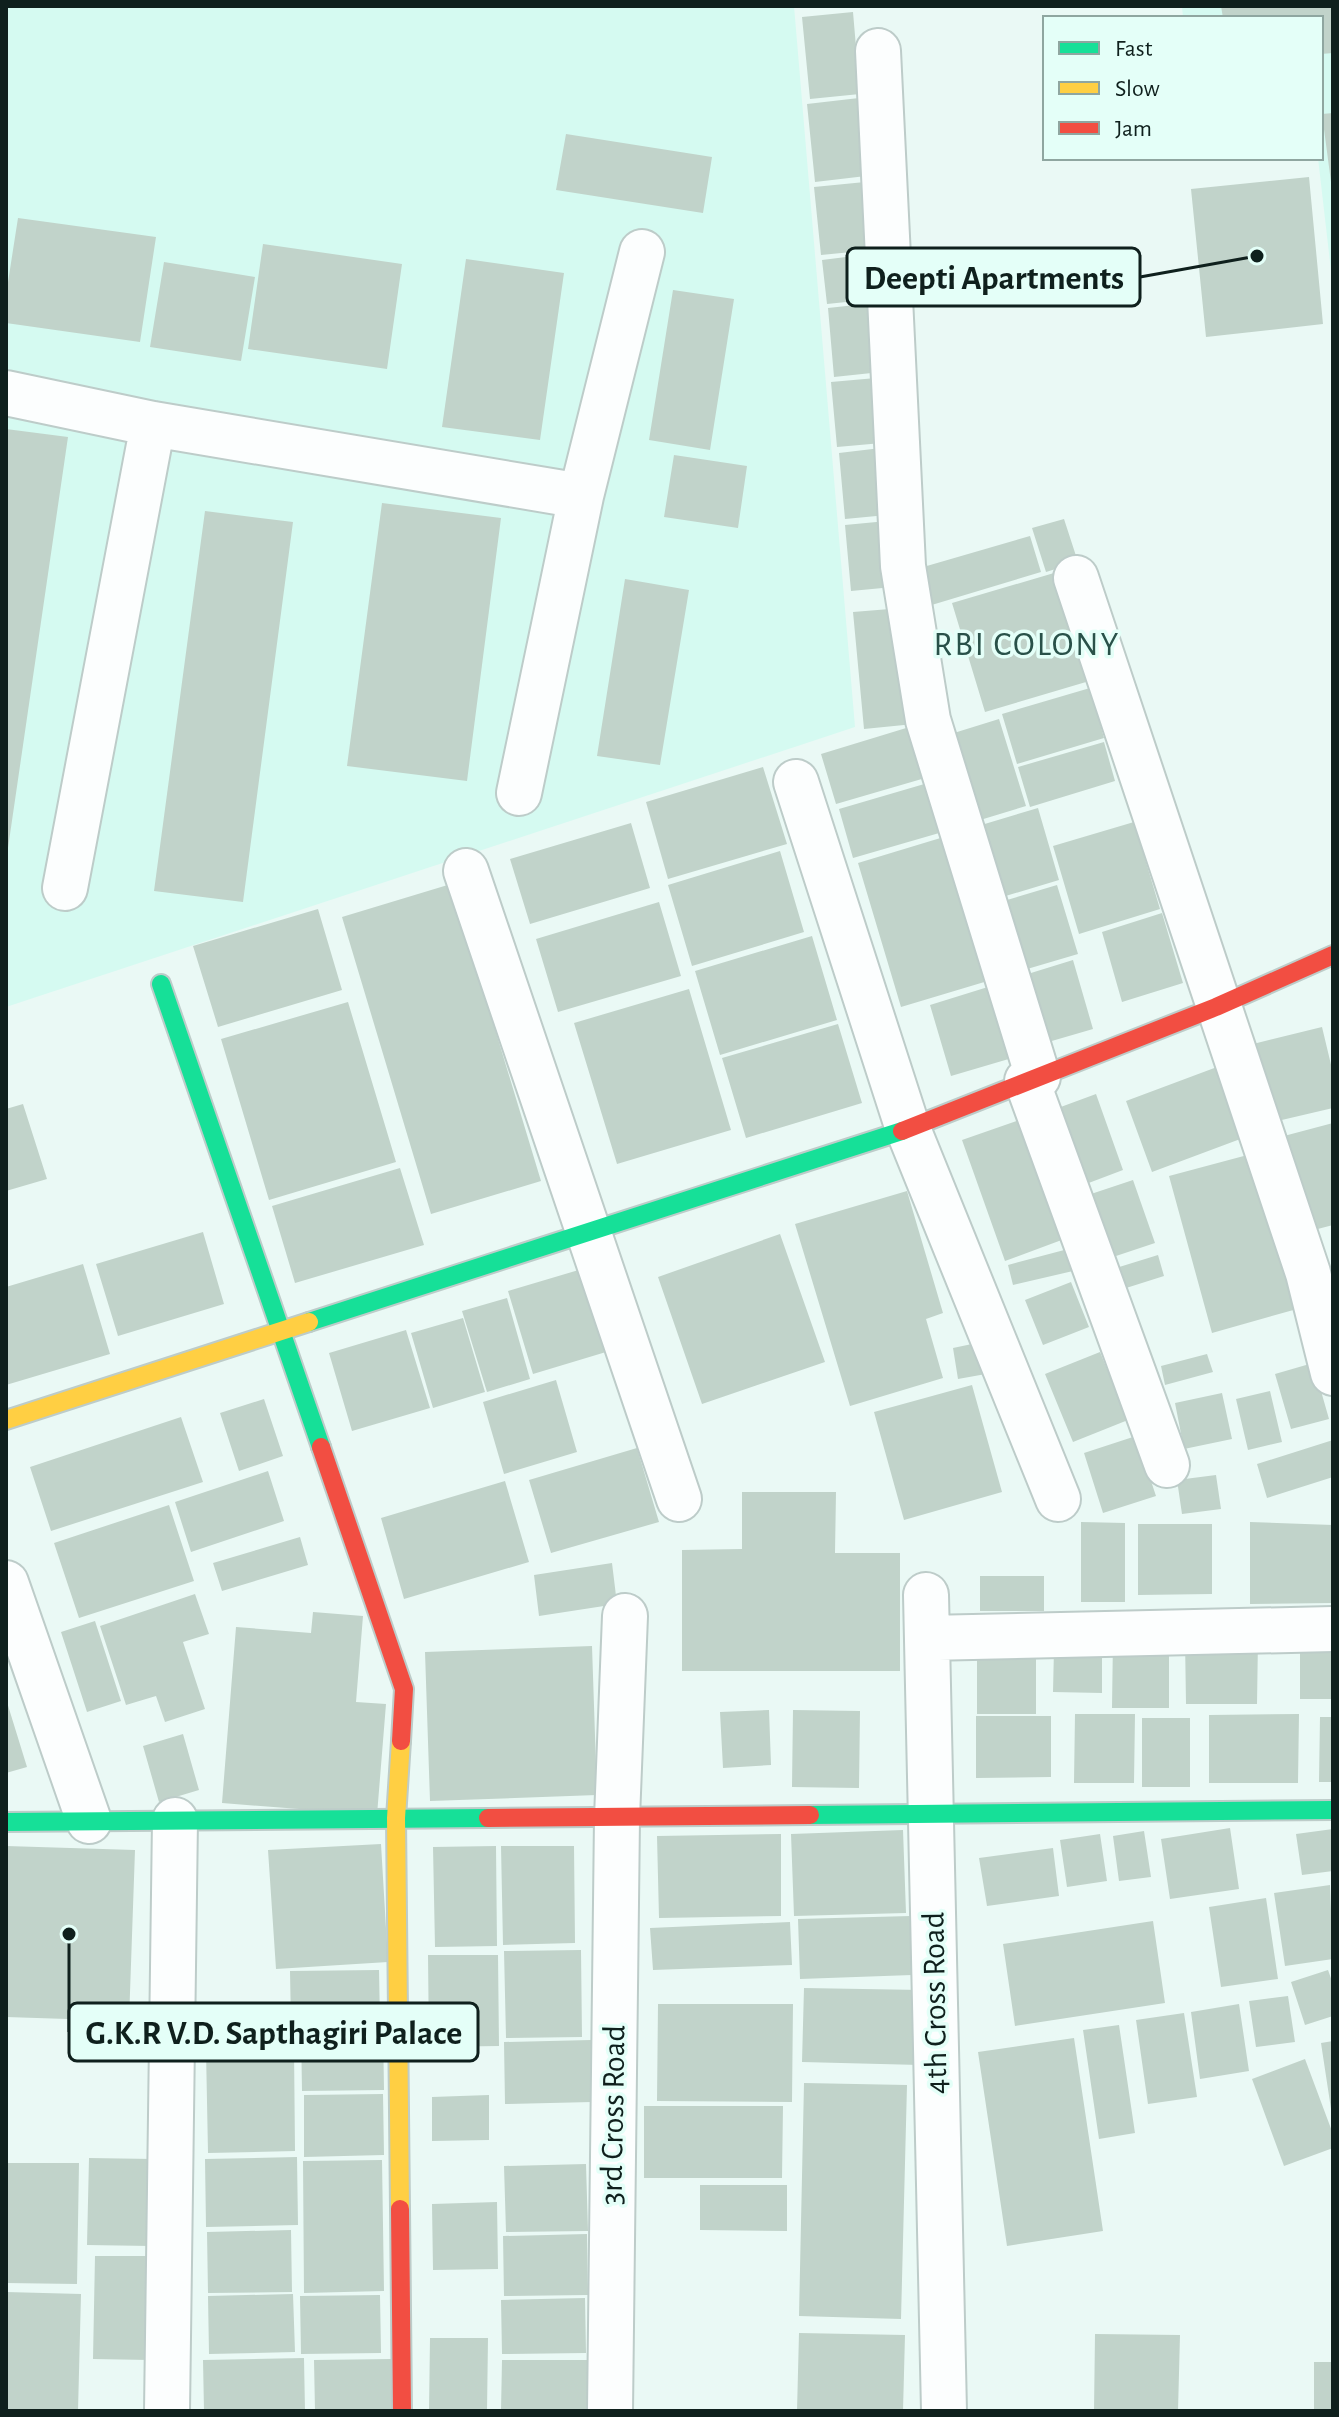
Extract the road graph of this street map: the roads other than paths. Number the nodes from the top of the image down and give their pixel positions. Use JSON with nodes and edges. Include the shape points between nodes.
{"nodes":[{"id":1,"x":878,"y":51,"type":"dead end"},
{"id":2,"x":642,"y":252,"type":"dead end"},
{"id":3,"x":6,"y":393,"type":"edge"},
{"id":4,"x":153,"y":424,"type":"junction"},
{"id":5,"x":581,"y":496,"type":"junction"},
{"id":6,"x":1076,"y":578,"type":"dead end"},
{"id":7,"x":796,"y":782,"type":"dead end"},
{"id":8,"x":519,"y":793,"type":"dead end"},
{"id":9,"x":466,"y":871,"type":"dead end"},
{"id":10,"x":65,"y":888,"type":"dead end"},
{"id":11,"x":1333,"y":955,"type":"edge"},
{"id":12,"x":161,"y":984,"type":"dead end"},
{"id":13,"x":1216,"y":1007,"type":"junction"},
{"id":14,"x":1033,"y":1079,"type":"junction"},
{"id":15,"x":908,"y":1129,"type":"junction"},
{"id":16,"x":591,"y":1232,"type":"junction"},
{"id":17,"x":279,"y":1332,"type":"junction"},
{"id":18,"x":1333,"y":1373,"type":"edge"},
{"id":19,"x":6,"y":1420,"type":"edge"},
{"id":20,"x":1167,"y":1465,"type":"dead end"},
{"id":21,"x":679,"y":1499,"type":"dead end"},
{"id":22,"x":1058,"y":1499,"type":"dead end"},
{"id":23,"x":6,"y":1583,"type":"edge"},
{"id":24,"x":926,"y":1595,"type":"dead end"},
{"id":25,"x":625,"y":1616,"type":"dead end"},
{"id":26,"x":1333,"y":1629,"type":"edge"},
{"id":27,"x":927,"y":1638,"type":"junction"},
{"id":28,"x":1333,"y":1810,"type":"edge"},
{"id":29,"x":931,"y":1814,"type":"junction"},
{"id":30,"x":396,"y":1818,"type":"junction"},
{"id":31,"x":617,"y":1818,"type":"junction"},
{"id":32,"x":175,"y":1820,"type":"junction"},
{"id":33,"x":89,"y":1821,"type":"junction"},
{"id":34,"x":6,"y":1822,"type":"edge"},
{"id":35,"x":167,"y":2411,"type":"edge"},
{"id":36,"x":402,"y":2411,"type":"edge"},
{"id":37,"x":610,"y":2411,"type":"edge"},
{"id":38,"x":944,"y":2411,"type":"edge"}],
"edges":[{"from":1,"to":14,"type":"street","via":[[903,566],[928,720]]},
{"from":2,"to":5,"type":"street"},
{"from":3,"to":4,"type":"street"},
{"from":4,"to":5,"type":"street"},
{"from":4,"to":10,"type":"street"},
{"from":5,"to":8,"type":"street"},
{"from":6,"to":13,"type":"street"},
{"from":7,"to":15,"type":"street"},
{"from":9,"to":16,"type":"street"},
{"from":11,"to":13,"type":"street"},
{"from":12,"to":17,"type":"street"},
{"from":13,"to":14,"type":"street"},
{"from":13,"to":18,"type":"street","via":[[1308,1273]]},
{"from":14,"to":15,"type":"street"},
{"from":14,"to":20,"type":"street"},
{"from":15,"to":16,"type":"street"},
{"from":15,"to":22,"type":"street"},
{"from":16,"to":17,"type":"street"},
{"from":16,"to":21,"type":"street"},
{"from":17,"to":19,"type":"street"},
{"from":17,"to":30,"type":"street","via":[[404,1689]]},
{"from":23,"to":33,"type":"street"},
{"from":24,"to":27,"type":"street","name":"4th Cross Road"},
{"from":25,"to":31,"type":"street","name":"3rd Cross Road"},
{"from":26,"to":27,"type":"street"},
{"from":27,"to":29,"type":"street","name":"4th Cross Road"},
{"from":28,"to":29,"type":"street"},
{"from":29,"to":31,"type":"street"},
{"from":29,"to":38,"type":"street","name":"4th Cross Road"},
{"from":30,"to":31,"type":"street"},
{"from":30,"to":32,"type":"street"},
{"from":30,"to":36,"type":"street"},
{"from":31,"to":37,"type":"street","name":"3rd Cross Road"},
{"from":32,"to":33,"type":"street"},
{"from":32,"to":35,"type":"street"},
{"from":33,"to":34,"type":"street"}]}
